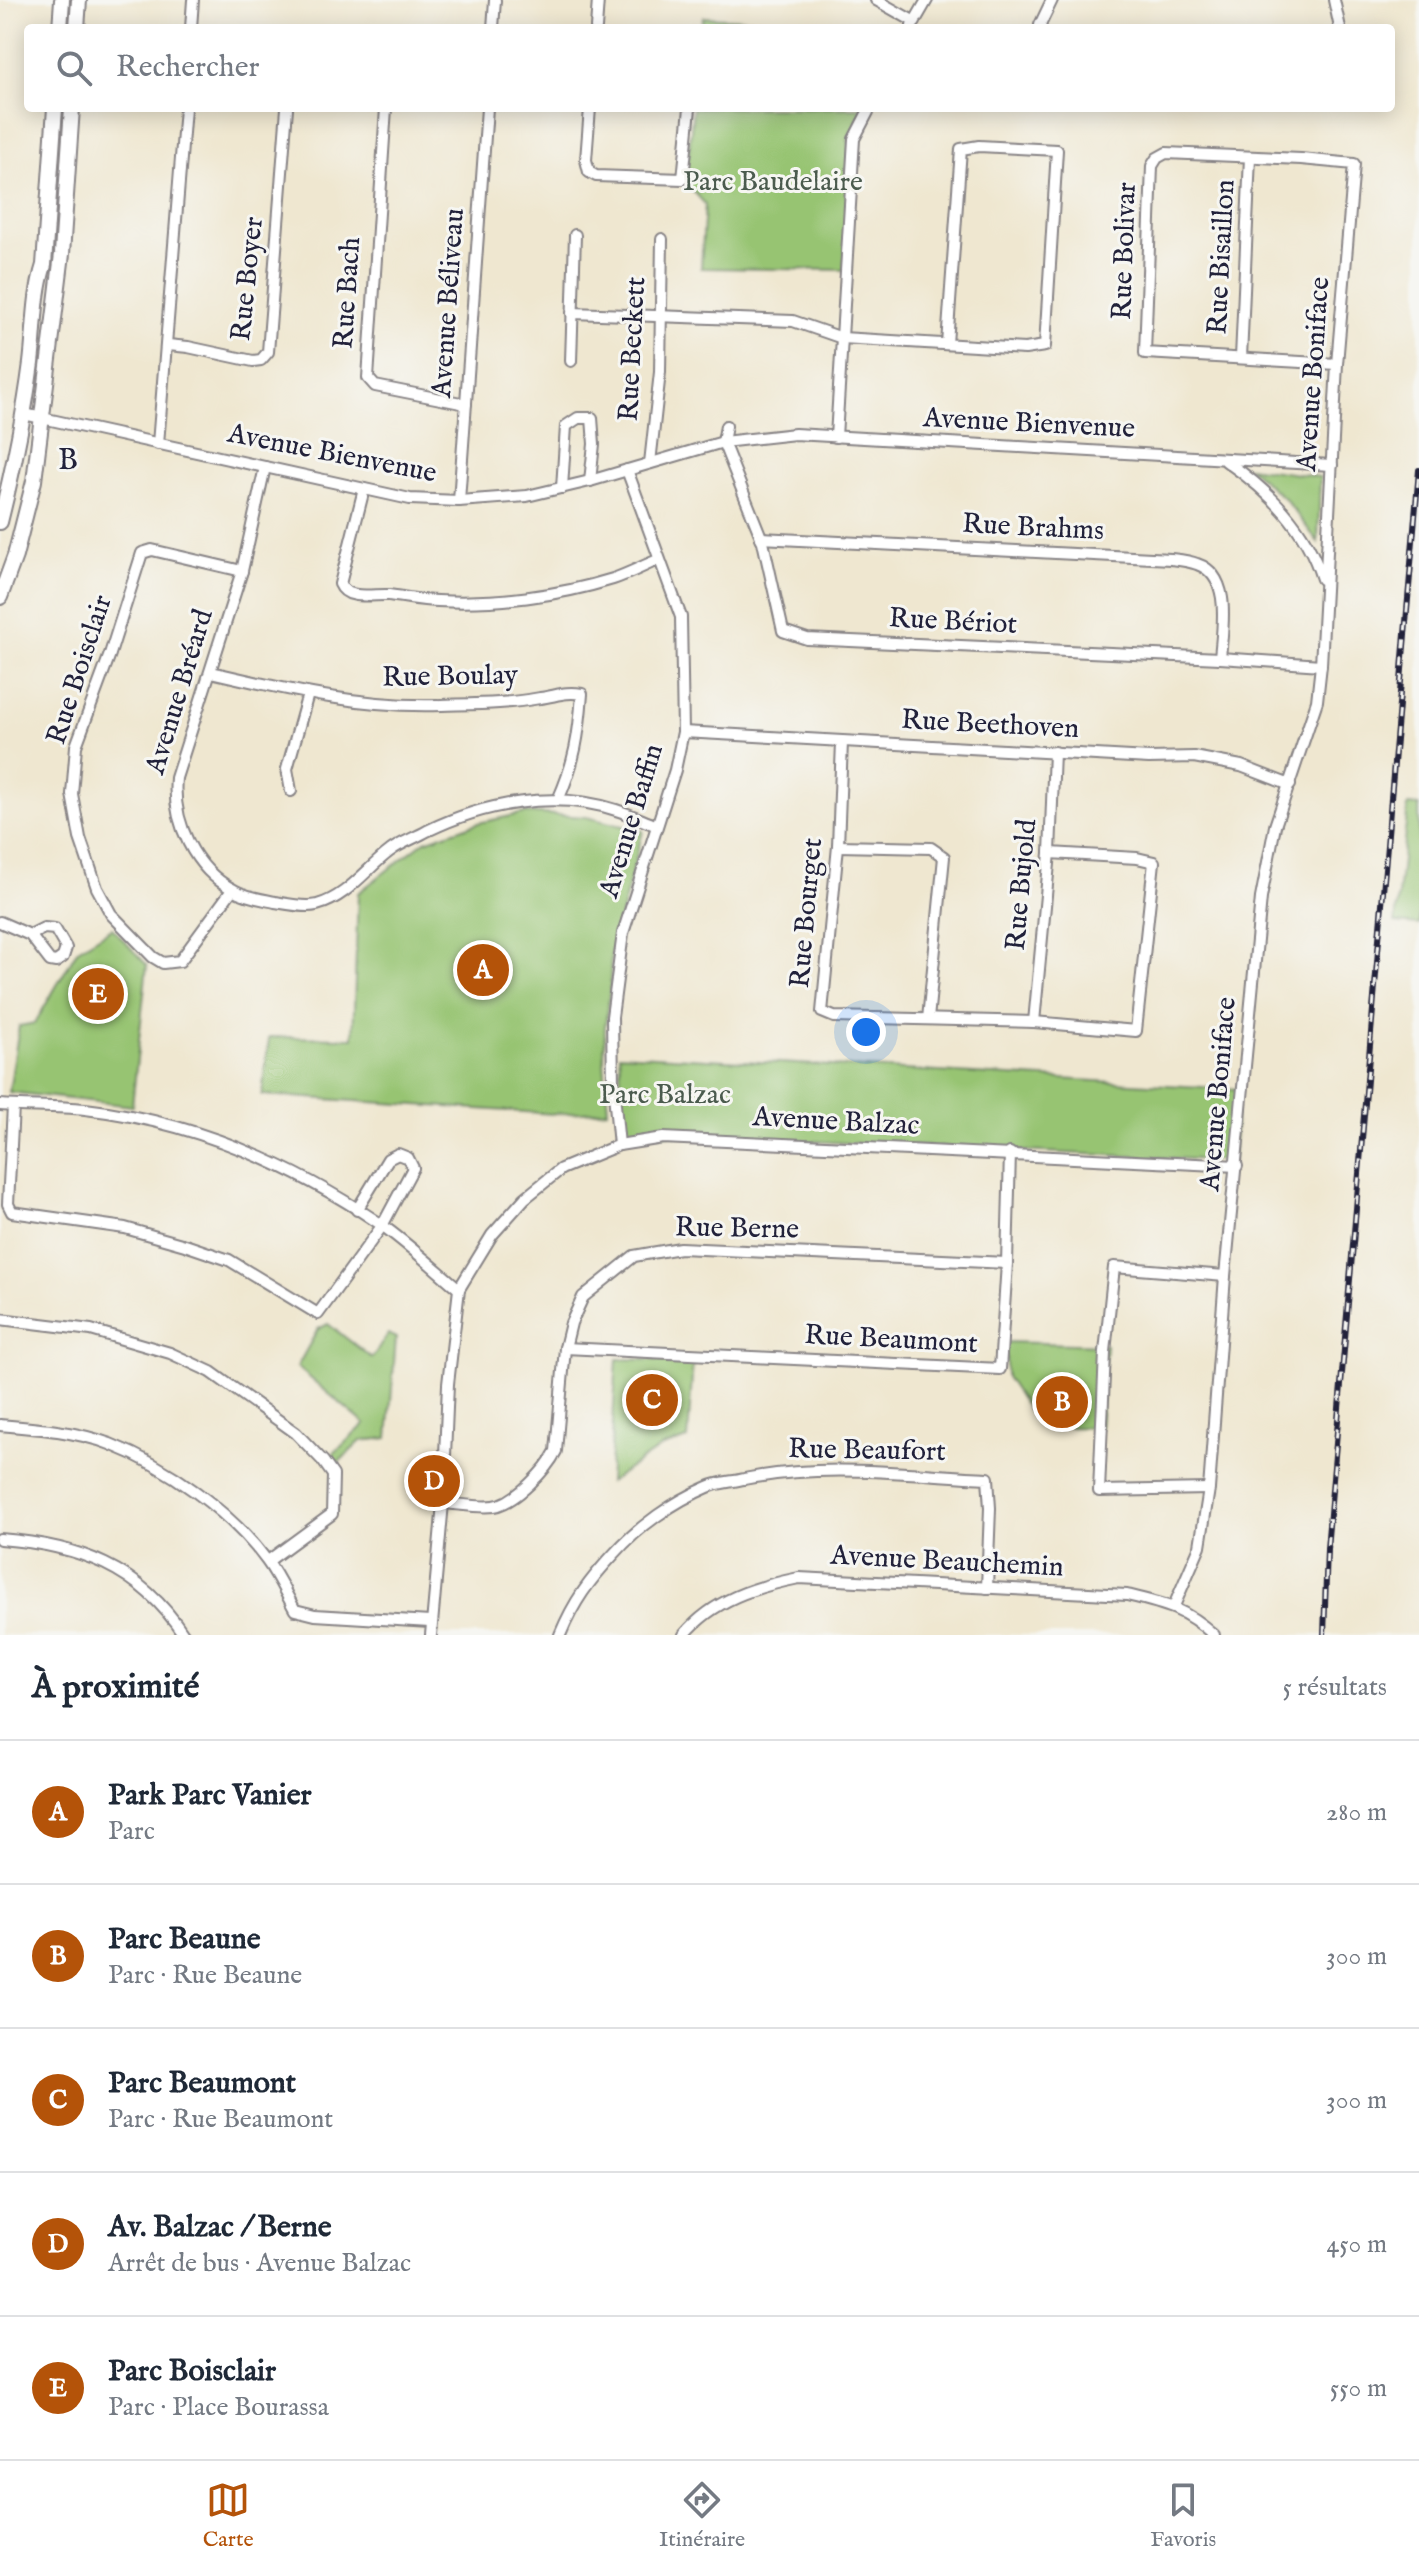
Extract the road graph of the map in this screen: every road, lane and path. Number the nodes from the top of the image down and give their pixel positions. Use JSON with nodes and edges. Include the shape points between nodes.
{"nodes":[{"id":1,"x":62,"y":0,"type":"edge"},
{"id":2,"x":79,"y":0,"type":"edge"},
{"id":3,"x":193,"y":0,"type":"edge"},
{"id":4,"x":495,"y":0,"type":"edge"},
{"id":5,"x":598,"y":0,"type":"edge"},
{"id":6,"x":876,"y":0,"type":"edge"},
{"id":7,"x":927,"y":0,"type":"edge"},
{"id":8,"x":1052,"y":0,"type":"edge"},
{"id":9,"x":1334,"y":0,"type":"edge"},
{"id":10,"x":60,"y":24,"type":"edge"},
{"id":11,"x":77,"y":24,"type":"edge"},
{"id":12,"x":193,"y":24,"type":"edge"},
{"id":13,"x":493,"y":24,"type":"edge"},
{"id":14,"x":596,"y":24,"type":"edge"},
{"id":15,"x":912,"y":24,"type":"edge"},
{"id":16,"x":914,"y":24,"type":"edge"},
{"id":17,"x":1040,"y":24,"type":"edge"},
{"id":18,"x":1339,"y":24,"type":"edge"},
{"id":19,"x":55,"y":112,"type":"edge"},
{"id":20,"x":72,"y":112,"type":"edge"},
{"id":21,"x":185,"y":112,"type":"edge"},
{"id":22,"x":287,"y":112,"type":"edge"},
{"id":23,"x":386,"y":112,"type":"edge"},
{"id":24,"x":487,"y":112,"type":"edge"},
{"id":25,"x":590,"y":112,"type":"edge"},
{"id":26,"x":690,"y":112,"type":"edge"},
{"id":27,"x":868,"y":112,"type":"edge"},
{"id":28,"x":1250,"y":157,"type":"junction"},
{"id":29,"x":1354,"y":164,"type":"joint"},
{"id":30,"x":575,"y":235,"type":"dead end"},
{"id":31,"x":662,"y":239,"type":"dead end"},
{"id":32,"x":572,"y":313,"type":"junction"},
{"id":33,"x":659,"y":316,"type":"junction"},
{"id":34,"x":842,"y":338,"type":"junction"},
{"id":35,"x":947,"y":344,"type":"junction"},
{"id":36,"x":168,"y":345,"type":"junction"},
{"id":37,"x":1241,"y":358,"type":"junction"},
{"id":38,"x":571,"y":361,"type":"dead end"},
{"id":39,"x":1337,"y":364,"type":"junction"},
{"id":40,"x":466,"y":404,"type":"junction"},
{"id":41,"x":24,"y":414,"type":"junction"},
{"id":42,"x":43,"y":418,"type":"junction"},
{"id":43,"x":726,"y":426,"type":"dead end"},
{"id":44,"x":836,"y":437,"type":"junction"},
{"id":45,"x":723,"y":442,"type":"junction"},
{"id":46,"x":158,"y":444,"type":"junction"},
{"id":47,"x":1224,"y":460,"type":"junction"},
{"id":48,"x":650,"y":463,"type":"junction"},
{"id":49,"x":1332,"y":465,"type":"junction"},
{"id":50,"x":265,"y":467,"type":"junction"},
{"id":51,"x":627,"y":470,"type":"junction"},
{"id":52,"x":590,"y":481,"type":"junction"},
{"id":53,"x":562,"y":488,"type":"junction"},
{"id":54,"x":364,"y":489,"type":"junction"},
{"id":55,"x":459,"y":501,"type":"junction"},
{"id":56,"x":0,"y":522,"type":"edge"},
{"id":57,"x":761,"y":538,"type":"junction"},
{"id":58,"x":658,"y":560,"type":"junction"},
{"id":59,"x":242,"y":571,"type":"junction"},
{"id":60,"x":1325,"y":587,"type":"junction"},
{"id":61,"x":0,"y":597,"type":"edge"},
{"id":62,"x":1220,"y":658,"type":"junction"},
{"id":63,"x":1321,"y":665,"type":"junction"},
{"id":64,"x":211,"y":672,"type":"junction"},
{"id":65,"x":308,"y":694,"type":"junction"},
{"id":66,"x":683,"y":732,"type":"junction"},
{"id":67,"x":842,"y":742,"type":"junction"},
{"id":68,"x":1054,"y":752,"type":"junction"},
{"id":69,"x":1290,"y":785,"type":"junction"},
{"id":70,"x":291,"y":791,"type":"dead end"},
{"id":71,"x":558,"y":800,"type":"junction"},
{"id":72,"x":655,"y":825,"type":"junction"},
{"id":73,"x":838,"y":846,"type":"junction"},
{"id":74,"x":1050,"y":853,"type":"junction"},
{"id":75,"x":232,"y":890,"type":"junction"},
{"id":76,"x":0,"y":922,"type":"edge"},
{"id":77,"x":30,"y":935,"type":"dead end"},
{"id":78,"x":928,"y":1019,"type":"junction"},
{"id":79,"x":1034,"y":1022,"type":"junction"},
{"id":80,"x":0,"y":1105,"type":"edge"},
{"id":81,"x":13,"y":1106,"type":"junction"},
{"id":82,"x":619,"y":1145,"type":"junction"},
{"id":83,"x":1010,"y":1153,"type":"junction"},
{"id":84,"x":1237,"y":1166,"type":"junction"},
{"id":85,"x":357,"y":1210,"type":"junction"},
{"id":86,"x":382,"y":1226,"type":"junction"},
{"id":87,"x":1007,"y":1263,"type":"junction"},
{"id":88,"x":1225,"y":1276,"type":"junction"},
{"id":89,"x":459,"y":1289,"type":"junction"},
{"id":90,"x":0,"y":1319,"type":"edge"},
{"id":91,"x":565,"y":1348,"type":"junction"},
{"id":92,"x":0,"y":1425,"type":"edge"},
{"id":93,"x":1209,"y":1489,"type":"junction"},
{"id":94,"x":443,"y":1503,"type":"junction"},
{"id":95,"x":0,"y":1539,"type":"edge"},
{"id":96,"x":268,"y":1561,"type":"junction"},
{"id":97,"x":987,"y":1588,"type":"junction"},
{"id":98,"x":1174,"y":1606,"type":"junction"},
{"id":99,"x":430,"y":1622,"type":"junction"},
{"id":100,"x":184,"y":1635,"type":"edge"},
{"id":101,"x":431,"y":1635,"type":"edge"},
{"id":102,"x":560,"y":1635,"type":"edge"},
{"id":103,"x":684,"y":1635,"type":"edge"},
{"id":104,"x":1214,"y":1635,"type":"edge"}],
"edges":[{"from":1,"to":10,"type":"main road"},
{"from":2,"to":11,"type":"main road"},
{"from":3,"to":12,"type":"street"},
{"from":4,"to":13,"type":"street"},
{"from":5,"to":14,"type":"street"},
{"from":6,"to":15,"type":"street"},
{"from":7,"to":16,"type":"street"},
{"from":8,"to":17,"type":"street"},
{"from":9,"to":18,"type":"street"},
{"from":19,"to":41,"type":"main road","via":[[44,265]]},
{"from":20,"to":42,"type":"main road"},
{"from":21,"to":36,"type":"street"},
{"from":22,"to":36,"type":"street","name":"Rue Boyer","via":[[268,352],[253,361]]},
{"from":23,"to":40,"type":"street","name":"Rue Bach","via":[[368,378],[378,386]]},
{"from":24,"to":40,"type":"street","name":"Avenue Béliveau"},
{"from":25,"to":26,"type":"street","via":[[589,172],[683,179]]},
{"from":27,"to":34,"type":"street","via":[[854,139]]},
{"from":28,"to":29,"type":"street","name":"Rue Bolivar"},
{"from":28,"to":37,"type":"street","name":"Rue Bisaillon"},
{"from":28,"to":37,"type":"street","name":"Rue Bolivar","via":[[1166,153],[1152,166],[1145,353]]},
{"from":29,"to":39,"type":"street","name":"Avenue Boniface"},
{"from":30,"to":32,"type":"street"},
{"from":31,"to":33,"type":"street","name":"Rue Beckett"},
{"from":32,"to":33,"type":"street"},
{"from":32,"to":38,"type":"street"},
{"from":33,"to":34,"type":"street","via":[[793,321]]},
{"from":33,"to":48,"type":"street","name":"Rue Beckett","via":[[660,372]]},
{"from":34,"to":35,"type":"street"},
{"from":34,"to":44,"type":"street"},
{"from":35,"to":35,"type":"street","via":[[961,149],[1057,150],[1045,346]]},
{"from":36,"to":46,"type":"street"},
{"from":37,"to":39,"type":"street","name":"Rue Bolivar"},
{"from":39,"to":49,"type":"street","name":"Avenue Boniface"},
{"from":40,"to":55,"type":"street","name":"Avenue Béliveau"},
{"from":41,"to":42,"type":"street","name":"Avenue Bienvenue"},
{"from":41,"to":56,"type":"main road"},
{"from":42,"to":46,"type":"street","name":"Avenue Bienvenue"},
{"from":42,"to":61,"type":"main road","via":[[30,496]]},
{"from":43,"to":45,"type":"street"},
{"from":44,"to":45,"type":"street","name":"Avenue Bienvenue","via":[[795,434]]},
{"from":44,"to":47,"type":"street","name":"Avenue Bienvenue"},
{"from":45,"to":48,"type":"street","name":"Avenue Bienvenue"},
{"from":45,"to":57,"type":"street","name":"Rue Bériot"},
{"from":46,"to":50,"type":"street","name":"Avenue Bienvenue"},
{"from":47,"to":49,"type":"street","name":"Avenue Bienvenue"},
{"from":47,"to":60,"type":"street","name":"Avenue Boniface","via":[[1275,499],[1316,558]]},
{"from":48,"to":51,"type":"street","name":"Avenue Bienvenue"},
{"from":49,"to":60,"type":"street","name":"Avenue Boniface"},
{"from":50,"to":54,"type":"street","name":"Avenue Bienvenue"},
{"from":50,"to":59,"type":"street","name":"Avenue Bréard"},
{"from":51,"to":52,"type":"street","name":"Avenue Bienvenue"},
{"from":51,"to":58,"type":"street","name":"Avenue Baffin"},
{"from":52,"to":53,"type":"street","name":"Avenue Bienvenue"},
{"from":52,"to":53,"type":"street","via":[[592,418],[578,418],[566,426]]},
{"from":53,"to":55,"type":"street","name":"Avenue Bienvenue"},
{"from":54,"to":55,"type":"street","name":"Avenue Bienvenue","via":[[410,499]]},
{"from":54,"to":58,"type":"street","via":[[340,584],[351,595],[438,601],[557,593],[614,579]]},
{"from":57,"to":62,"type":"street","name":"Rue Bériot","via":[[783,631],[807,639]]},
{"from":57,"to":62,"type":"street","name":"Rue Brahms","via":[[1199,564],[1221,589]]},
{"from":58,"to":66,"type":"street","name":"Avenue Baffin","via":[[681,617]]},
{"from":59,"to":64,"type":"street","name":"Avenue Bréard"},
{"from":59,"to":75,"type":"street","name":"Rue Boisclair","via":[[152,550],[142,553],[76,746],[72,794],[80,838],[111,914],[163,963],[180,961]]},
{"from":60,"to":63,"type":"street","name":"Avenue Boniface"},
{"from":62,"to":63,"type":"street","name":"Rue Bériot"},
{"from":63,"to":69,"type":"street","name":"Avenue Boniface","via":[[1317,701]]},
{"from":64,"to":65,"type":"street","name":"Rue Boulay"},
{"from":64,"to":75,"type":"street","name":"Avenue Bréard","via":[[180,758],[176,804],[193,851]]},
{"from":65,"to":70,"type":"street","via":[[287,769]]},
{"from":65,"to":71,"type":"street","name":"Rue Boulay","via":[[442,705],[541,698],[567,691],[582,694],[571,771]]},
{"from":66,"to":67,"type":"street","name":"Rue Beethoven"},
{"from":66,"to":72,"type":"street","name":"Avenue Baffin"},
{"from":67,"to":68,"type":"street","name":"Rue Beethoven"},
{"from":67,"to":73,"type":"street","name":"Rue Bourget"},
{"from":68,"to":69,"type":"street","name":"Rue Beethoven","via":[[1194,757],[1241,766]]},
{"from":68,"to":74,"type":"street","name":"Rue Bujold"},
{"from":69,"to":84,"type":"street","name":"Avenue Boniface","via":[[1275,826],[1261,898]]},
{"from":71,"to":72,"type":"street","name":"Avenue Bréard","via":[[615,809]]},
{"from":71,"to":75,"type":"street","name":"Avenue Bréard","via":[[524,801],[442,824],[391,850],[343,893],[316,905],[257,899]]},
{"from":72,"to":82,"type":"street","name":"Avenue Baffin","via":[[623,933],[612,1017]]},
{"from":73,"to":78,"type":"street","via":[[931,848],[944,857]]},
{"from":73,"to":78,"type":"street","name":"Rue Bourget","via":[[822,1012],[834,1017]]},
{"from":74,"to":79,"type":"street","name":"Rue Bujold"},
{"from":74,"to":79,"type":"street","name":"Rue Bourget","via":[[1154,862],[1136,1031]]},
{"from":76,"to":77,"type":"street"},
{"from":78,"to":79,"type":"street","name":"Rue Bourget"},
{"from":80,"to":81,"type":"street"},
{"from":81,"to":85,"type":"street","via":[[84,1109],[174,1127],[238,1147]]},
{"from":81,"to":86,"type":"street","via":[[8,1204],[12,1212],[125,1228],[185,1245],[229,1260],[318,1314]]},
{"from":82,"to":83,"type":"street","name":"Avenue Balzac","via":[[663,1138]]},
{"from":82,"to":89,"type":"street","name":"Avenue Balzac","via":[[561,1169],[525,1198],[492,1235]]},
{"from":83,"to":84,"type":"street","name":"Avenue Balzac"},
{"from":83,"to":87,"type":"street","name":"Rue Beaumont"},
{"from":84,"to":88,"type":"street","name":"Avenue Boniface"},
{"from":85,"to":86,"type":"street"},
{"from":85,"to":86,"type":"street","via":[[388,1159],[398,1154],[408,1158],[413,1168]]},
{"from":86,"to":89,"type":"street"},
{"from":87,"to":91,"type":"street","name":"Rue Berne","via":[[680,1248],[634,1256],[583,1297]]},
{"from":87,"to":91,"type":"street","name":"Rue Beaumont","via":[[1000,1369]]},
{"from":88,"to":93,"type":"street","name":"Avenue Boniface"},
{"from":88,"to":93,"type":"street","via":[[1114,1267],[1105,1352],[1099,1491]]},
{"from":89,"to":94,"type":"street","name":"Avenue Balzac"},
{"from":90,"to":96,"type":"street","via":[[91,1330],[170,1353],[211,1372],[296,1433],[333,1475],[332,1514]]},
{"from":91,"to":94,"type":"street","name":"Rue Berne","via":[[556,1451],[548,1466],[496,1506]]},
{"from":92,"to":96,"type":"street","via":[[107,1443],[146,1460],[224,1514]]},
{"from":93,"to":98,"type":"street","name":"Avenue Boniface","via":[[1200,1546]]},
{"from":94,"to":99,"type":"street","name":"Avenue Balzac"},
{"from":95,"to":100,"type":"street","via":[[51,1544],[110,1565],[146,1591]]},
{"from":96,"to":99,"type":"street","via":[[295,1610]]},
{"from":97,"to":98,"type":"street","name":"Avenue Beauchemin","via":[[1127,1595]]},
{"from":97,"to":102,"type":"street","name":"Rue Beaufort","via":[[988,1478],[832,1469],[765,1475],[710,1486],[633,1533],[572,1606]]},
{"from":97,"to":103,"type":"street","name":"Avenue Beauchemin","via":[[799,1578],[733,1597]]},
{"from":98,"to":104,"type":"street","name":"Avenue Beauchemin"},
{"from":99,"to":101,"type":"street","name":"Avenue Balzac"}]}
